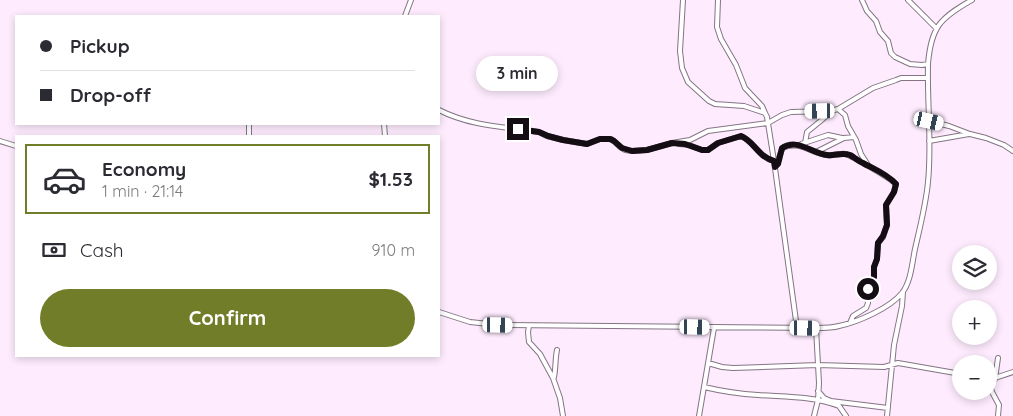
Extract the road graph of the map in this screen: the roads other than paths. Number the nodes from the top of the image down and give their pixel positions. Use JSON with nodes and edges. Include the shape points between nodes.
{"nodes":[{"id":1,"x":411,"y":0,"type":"edge"},
{"id":2,"x":684,"y":0,"type":"edge"},
{"id":3,"x":718,"y":0,"type":"edge"},
{"id":4,"x":862,"y":0,"type":"edge"},
{"id":5,"x":908,"y":0,"type":"edge"},
{"id":6,"x":972,"y":0,"type":"edge"},
{"id":7,"x":405,"y":15,"type":"edge"},
{"id":8,"x":936,"y":28,"type":"junction"},
{"id":9,"x":928,"y":64,"type":"junction"},
{"id":10,"x":928,"y":78,"type":"junction"},
{"id":11,"x":838,"y":109,"type":"junction"},
{"id":12,"x":440,"y":110,"type":"edge"},
{"id":13,"x":830,"y":111,"type":"junction"},
{"id":14,"x":765,"y":113,"type":"junction"},
{"id":15,"x":929,"y":121,"type":"junction"},
{"id":16,"x":768,"y":123,"type":"junction"},
{"id":17,"x":970,"y":134,"type":"junction"},
{"id":18,"x":854,"y":137,"type":"junction"},
{"id":19,"x":842,"y":138,"type":"junction"},
{"id":20,"x":0,"y":141,"type":"edge"},
{"id":21,"x":929,"y":141,"type":"junction"},
{"id":22,"x":672,"y":143,"type":"junction"},
{"id":23,"x":805,"y":143,"type":"junction"},
{"id":24,"x":799,"y":145,"type":"junction"},
{"id":25,"x":15,"y":146,"type":"edge"},
{"id":26,"x":1013,"y":151,"type":"edge"},
{"id":27,"x":816,"y":152,"type":"junction"},
{"id":28,"x":774,"y":161,"type":"junction"},
{"id":29,"x":775,"y":167,"type":"junction"},
{"id":30,"x":870,"y":167,"type":"junction"},
{"id":31,"x":903,"y":292,"type":"junction"},
{"id":32,"x":440,"y":312,"type":"edge"},
{"id":33,"x":850,"y":323,"type":"junction"},
{"id":34,"x":529,"y":326,"type":"junction"},
{"id":35,"x":714,"y":328,"type":"junction"},
{"id":36,"x":798,"y":328,"type":"junction"},
{"id":37,"x":816,"y":328,"type":"junction"},
{"id":38,"x":557,"y":350,"type":"dead end"},
{"id":39,"x":998,"y":358,"type":"dead end"},
{"id":40,"x":708,"y":363,"type":"junction"},
{"id":41,"x":892,"y":364,"type":"junction"},
{"id":42,"x":818,"y":365,"type":"junction"},
{"id":43,"x":952,"y":372,"type":"edge"},
{"id":44,"x":997,"y":372,"type":"edge"},
{"id":45,"x":1013,"y":372,"type":"edge"},
{"id":46,"x":553,"y":378,"type":"junction"},
{"id":47,"x":997,"y":378,"type":"edge"},
{"id":48,"x":704,"y":387,"type":"junction"},
{"id":49,"x":818,"y":391,"type":"junction"},
{"id":50,"x":818,"y":400,"type":"junction"},
{"id":51,"x":997,"y":400,"type":"edge"},
{"id":52,"x":888,"y":408,"type":"junction"},
{"id":53,"x":563,"y":416,"type":"edge"},
{"id":54,"x":699,"y":416,"type":"edge"},
{"id":55,"x":814,"y":416,"type":"edge"},
{"id":56,"x":846,"y":416,"type":"edge"},
{"id":57,"x":887,"y":416,"type":"edge"},
{"id":58,"x":998,"y":416,"type":"edge"}],
"edges":[{"from":1,"to":7,"type":"street"},
{"from":2,"to":14,"type":"street","via":[[680,51],[688,82],[715,104],[744,106]]},
{"from":3,"to":14,"type":"street","via":[[717,28],[721,39],[746,88]]},
{"from":4,"to":9,"type":"street","via":[[895,57],[910,64]]},
{"from":5,"to":8,"type":"street"},
{"from":6,"to":8,"type":"street","via":[[950,13]]},
{"from":8,"to":9,"type":"street"},
{"from":9,"to":10,"type":"street"},
{"from":10,"to":11,"type":"street","via":[[901,78],[873,88]]},
{"from":10,"to":15,"type":"street"},
{"from":11,"to":13,"type":"street"},
{"from":11,"to":18,"type":"street","via":[[845,115]]},
{"from":12,"to":22,"type":"street","via":[[480,124],[539,132],[569,141],[587,144],[610,139],[628,151]]},
{"from":13,"to":16,"type":"street","via":[[786,114]]},
{"from":13,"to":23,"type":"street","via":[[807,132]]},
{"from":14,"to":16,"type":"street"},
{"from":15,"to":17,"type":"street"},
{"from":15,"to":21,"type":"street"},
{"from":16,"to":22,"type":"street","via":[[716,130]]},
{"from":16,"to":28,"type":"street"},
{"from":17,"to":21,"type":"street"},
{"from":17,"to":26,"type":"street","via":[[992,140]]},
{"from":18,"to":19,"type":"street"},
{"from":18,"to":30,"type":"street","via":[[860,154]]},
{"from":19,"to":23,"type":"street","via":[[828,135]]},
{"from":19,"to":27,"type":"street"},
{"from":20,"to":25,"type":"street"},
{"from":21,"to":31,"type":"street","via":[[928,184]]},
{"from":22,"to":28,"type":"street","via":[[708,150],[718,143],[741,136],[763,156]]},
{"from":23,"to":24,"type":"street"},
{"from":24,"to":27,"type":"street"},
{"from":24,"to":29,"type":"street","via":[[784,147]]},
{"from":27,"to":30,"type":"street","via":[[846,154]]},
{"from":28,"to":29,"type":"street"},
{"from":29,"to":36,"type":"street"},
{"from":30,"to":33,"type":"street","via":[[892,179],[896,186],[886,205],[887,225],[878,243],[874,277],[866,293],[867,305],[853,316]]},
{"from":31,"to":33,"type":"street","via":[[883,308]]},
{"from":31,"to":41,"type":"street"},
{"from":32,"to":34,"type":"street","via":[[470,322]]},
{"from":33,"to":37,"type":"street"},
{"from":34,"to":35,"type":"street"},
{"from":34,"to":46,"type":"street","via":[[530,342]]},
{"from":35,"to":36,"type":"street"},
{"from":35,"to":40,"type":"street"},
{"from":36,"to":37,"type":"street"},
{"from":37,"to":42,"type":"street"},
{"from":38,"to":46,"type":"street"},
{"from":39,"to":44,"type":"street"},
{"from":40,"to":42,"type":"street","via":[[733,368]]},
{"from":40,"to":48,"type":"street"},
{"from":41,"to":42,"type":"street","via":[[880,367]]},
{"from":41,"to":43,"type":"street"},
{"from":41,"to":52,"type":"street"},
{"from":42,"to":49,"type":"street"},
{"from":45,"to":47,"type":"street"},
{"from":46,"to":53,"type":"street"},
{"from":48,"to":50,"type":"street"},
{"from":48,"to":54,"type":"street"},
{"from":49,"to":50,"type":"street"},
{"from":49,"to":52,"type":"street","via":[[831,401]]},
{"from":50,"to":55,"type":"street"},
{"from":50,"to":56,"type":"street","via":[[839,406]]},
{"from":51,"to":58,"type":"street"},
{"from":52,"to":57,"type":"street"}]}
